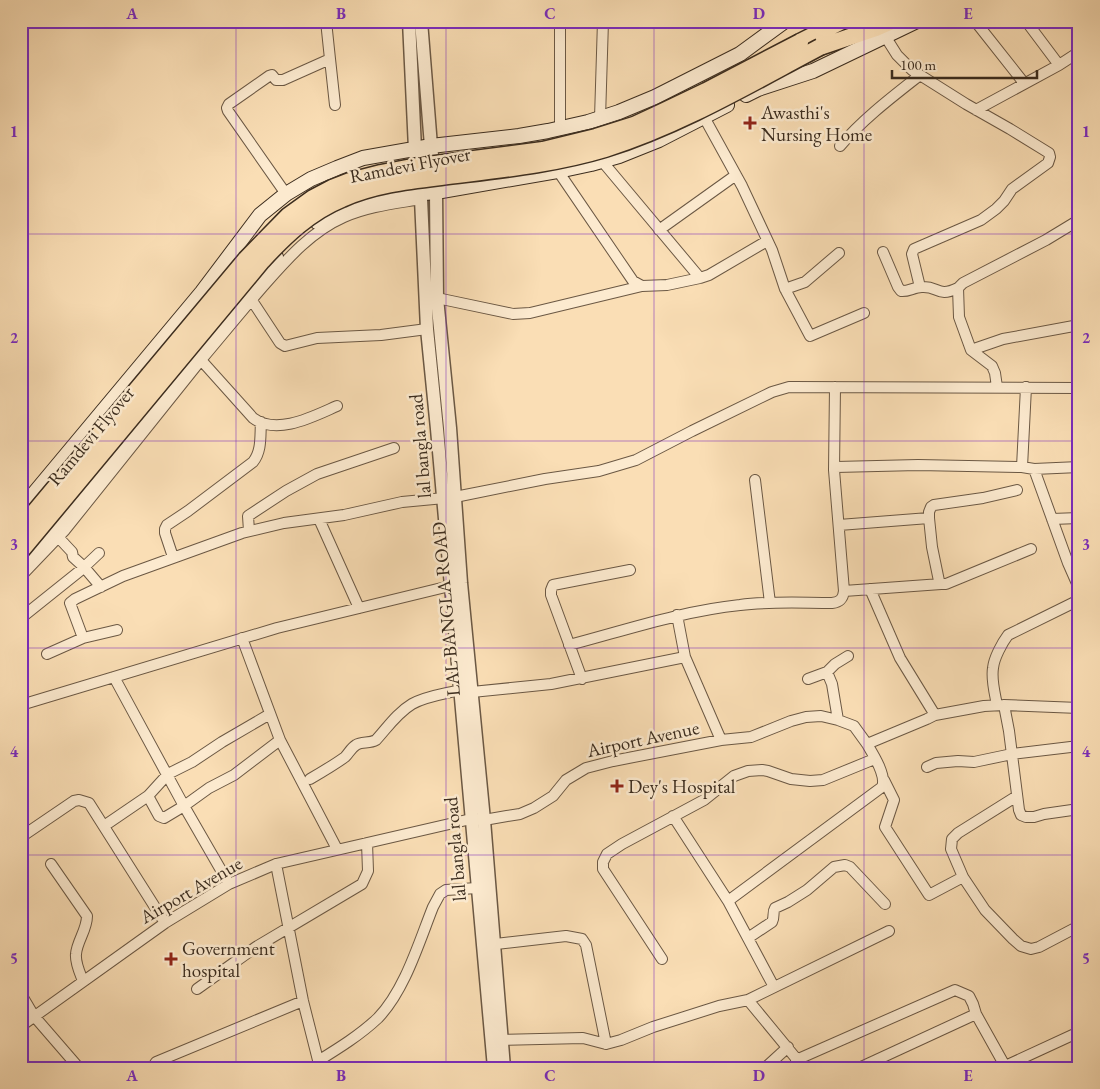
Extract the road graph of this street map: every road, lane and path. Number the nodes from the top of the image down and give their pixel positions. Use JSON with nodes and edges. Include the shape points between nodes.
{"nodes":[{"id":1,"x":326,"y":21,"type":"edge"},
{"id":2,"x":408,"y":21,"type":"edge"},
{"id":3,"x":421,"y":21,"type":"edge"},
{"id":4,"x":560,"y":21,"type":"edge"},
{"id":5,"x":603,"y":21,"type":"edge"},
{"id":6,"x":785,"y":21,"type":"edge"},
{"id":7,"x":828,"y":21,"type":"edge"},
{"id":8,"x":842,"y":21,"type":"edge"},
{"id":9,"x":874,"y":21,"type":"edge"},
{"id":10,"x":892,"y":21,"type":"edge"},
{"id":11,"x":917,"y":21,"type":"edge"},
{"id":12,"x":974,"y":21,"type":"edge"},
{"id":13,"x":1026,"y":21,"type":"edge"},
{"id":14,"x":885,"y":36,"type":"junction"},
{"id":15,"x":800,"y":42,"type":"junction"},
{"id":16,"x":820,"y":47,"type":"junction"},
{"id":17,"x":1079,"y":52,"type":"edge"},
{"id":18,"x":330,"y":59,"type":"junction"},
{"id":19,"x":1059,"y":65,"type":"junction"},
{"id":20,"x":411,"y":73,"type":"junction"},
{"id":21,"x":425,"y":73,"type":"junction"},
{"id":22,"x":920,"y":75,"type":"junction"},
{"id":23,"x":1024,"y":84,"type":"junction"},
{"id":24,"x":335,"y":105,"type":"dead end"},
{"id":25,"x":976,"y":110,"type":"junction"},
{"id":26,"x":704,"y":117,"type":"junction"},
{"id":27,"x":600,"y":118,"type":"junction"},
{"id":28,"x":560,"y":128,"type":"junction"},
{"id":29,"x":431,"y":146,"type":"junction"},
{"id":30,"x":840,"y":146,"type":"dead end"},
{"id":31,"x":416,"y":149,"type":"junction"},
{"id":32,"x":602,"y":161,"type":"junction"},
{"id":33,"x":558,"y":171,"type":"junction"},
{"id":34,"x":736,"y":175,"type":"junction"},
{"id":35,"x":436,"y":192,"type":"junction"},
{"id":36,"x":286,"y":194,"type":"junction"},
{"id":37,"x":421,"y":196,"type":"junction"},
{"id":38,"x":1079,"y":220,"type":"edge"},
{"id":39,"x":659,"y":230,"type":"junction"},
{"id":40,"x":768,"y":241,"type":"junction"},
{"id":41,"x":883,"y":252,"type":"dead end"},
{"id":42,"x":839,"y":253,"type":"dead end"},
{"id":43,"x":700,"y":278,"type":"junction"},
{"id":44,"x":642,"y":286,"type":"junction"},
{"id":45,"x":920,"y":287,"type":"junction"},
{"id":46,"x":785,"y":288,"type":"junction"},
{"id":47,"x":958,"y":288,"type":"junction"},
{"id":48,"x":437,"y":298,"type":"junction"},
{"id":49,"x":252,"y":300,"type":"junction"},
{"id":50,"x":864,"y":313,"type":"dead end"},
{"id":51,"x":1079,"y":325,"type":"edge"},
{"id":52,"x":427,"y":329,"type":"junction"},
{"id":53,"x":971,"y":350,"type":"junction"},
{"id":54,"x":201,"y":360,"type":"junction"},
{"id":55,"x":835,"y":387,"type":"junction"},
{"id":56,"x":997,"y":387,"type":"junction"},
{"id":57,"x":1026,"y":387,"type":"junction"},
{"id":58,"x":1079,"y":388,"type":"edge"},
{"id":59,"x":337,"y":406,"type":"dead end"},
{"id":60,"x":260,"y":422,"type":"junction"},
{"id":61,"x":394,"y":448,"type":"dead end"},
{"id":62,"x":1079,"y":466,"type":"edge"},
{"id":63,"x":1022,"y":467,"type":"junction"},
{"id":64,"x":1034,"y":469,"type":"junction"},
{"id":65,"x":834,"y":470,"type":"junction"},
{"id":66,"x":755,"y":480,"type":"dead end"},
{"id":67,"x":1017,"y":490,"type":"dead end"},
{"id":68,"x":449,"y":498,"type":"junction"},
{"id":69,"x":21,"y":510,"type":"edge"},
{"id":70,"x":929,"y":518,"type":"junction"},
{"id":71,"x":1079,"y":518,"type":"edge"},
{"id":72,"x":319,"y":519,"type":"junction"},
{"id":73,"x":1052,"y":519,"type":"junction"},
{"id":74,"x":839,"y":525,"type":"junction"},
{"id":75,"x":21,"y":528,"type":"edge"},
{"id":76,"x":249,"y":531,"type":"junction"},
{"id":77,"x":58,"y":537,"type":"junction"},
{"id":78,"x":1031,"y":549,"type":"dead end"},
{"id":79,"x":21,"y":551,"type":"edge"},
{"id":80,"x":99,"y":553,"type":"dead end"},
{"id":81,"x":173,"y":557,"type":"junction"},
{"id":82,"x":21,"y":567,"type":"edge"},
{"id":83,"x":84,"y":567,"type":"junction"},
{"id":84,"x":630,"y":570,"type":"dead end"},
{"id":85,"x":21,"y":576,"type":"edge"},
{"id":86,"x":456,"y":584,"type":"junction"},
{"id":87,"x":941,"y":584,"type":"junction"},
{"id":88,"x":101,"y":587,"type":"junction"},
{"id":89,"x":1079,"y":588,"type":"edge"},
{"id":90,"x":870,"y":589,"type":"junction"},
{"id":91,"x":844,"y":591,"type":"junction"},
{"id":92,"x":1079,"y":600,"type":"edge"},
{"id":93,"x":770,"y":603,"type":"junction"},
{"id":94,"x":360,"y":608,"type":"junction"},
{"id":95,"x":677,"y":616,"type":"junction"},
{"id":96,"x":21,"y":618,"type":"edge"},
{"id":97,"x":116,"y":630,"type":"dead end"},
{"id":98,"x":83,"y":638,"type":"junction"},
{"id":99,"x":242,"y":638,"type":"junction"},
{"id":100,"x":569,"y":645,"type":"junction"},
{"id":101,"x":47,"y":654,"type":"dead end"},
{"id":102,"x":848,"y":656,"type":"dead end"},
{"id":103,"x":686,"y":657,"type":"junction"},
{"id":104,"x":826,"y":672,"type":"junction"},
{"id":105,"x":114,"y":677,"type":"junction"},
{"id":106,"x":582,"y":679,"type":"junction"},
{"id":107,"x":808,"y":679,"type":"dead end"},
{"id":108,"x":466,"y":691,"type":"junction"},
{"id":109,"x":21,"y":705,"type":"edge"},
{"id":110,"x":1000,"y":705,"type":"junction"},
{"id":111,"x":1079,"y":708,"type":"edge"},
{"id":112,"x":270,"y":714,"type":"junction"},
{"id":113,"x":936,"y":715,"type":"junction"},
{"id":114,"x":838,"y":720,"type":"junction"},
{"id":115,"x":280,"y":740,"type":"junction"},
{"id":116,"x":721,"y":740,"type":"junction"},
{"id":117,"x":867,"y":744,"type":"junction"},
{"id":118,"x":1079,"y":746,"type":"edge"},
{"id":119,"x":1012,"y":754,"type":"junction"},
{"id":120,"x":875,"y":758,"type":"junction"},
{"id":121,"x":927,"y":767,"type":"dead end"},
{"id":122,"x":168,"y":774,"type":"junction"},
{"id":123,"x":310,"y":779,"type":"dead end"},
{"id":124,"x":884,"y":780,"type":"junction"},
{"id":125,"x":148,"y":796,"type":"junction"},
{"id":126,"x":1017,"y":796,"type":"junction"},
{"id":127,"x":184,"y":806,"type":"junction"},
{"id":128,"x":1079,"y":809,"type":"edge"},
{"id":129,"x":673,"y":816,"type":"junction"},
{"id":130,"x":477,"y":819,"type":"junction"},
{"id":131,"x":104,"y":826,"type":"junction"},
{"id":132,"x":21,"y":837,"type":"edge"},
{"id":133,"x":367,"y":843,"type":"junction"},
{"id":134,"x":337,"y":850,"type":"junction"},
{"id":135,"x":51,"y":864,"type":"dead end"},
{"id":136,"x":276,"y":864,"type":"junction"},
{"id":137,"x":963,"y":876,"type":"junction"},
{"id":138,"x":229,"y":884,"type":"junction"},
{"id":139,"x":483,"y":886,"type":"junction"},
{"id":140,"x":728,"y":901,"type":"junction"},
{"id":141,"x":885,"y":904,"type":"dead end"},
{"id":142,"x":165,"y":923,"type":"junction"},
{"id":143,"x":1079,"y":926,"type":"edge"},
{"id":144,"x":288,"y":928,"type":"junction"},
{"id":145,"x":889,"y":931,"type":"dead end"},
{"id":146,"x":748,"y":938,"type":"junction"},
{"id":147,"x":488,"y":945,"type":"junction"},
{"id":148,"x":662,"y":960,"type":"dead end"},
{"id":149,"x":83,"y":981,"type":"junction"},
{"id":150,"x":774,"y":987,"type":"junction"},
{"id":151,"x":197,"y":989,"type":"dead end"},
{"id":152,"x":21,"y":994,"type":"edge"},
{"id":153,"x":748,"y":1000,"type":"junction"},
{"id":154,"x":302,"y":1001,"type":"junction"},
{"id":155,"x":976,"y":1014,"type":"junction"},
{"id":156,"x":34,"y":1016,"type":"junction"},
{"id":157,"x":21,"y":1026,"type":"edge"},
{"id":158,"x":1079,"y":1032,"type":"edge"},
{"id":159,"x":496,"y":1039,"type":"junction"},
{"id":160,"x":606,"y":1044,"type":"junction"},
{"id":161,"x":788,"y":1047,"type":"junction"},
{"id":162,"x":21,"y":1060,"type":"edge"},
{"id":163,"x":796,"y":1060,"type":"junction"},
{"id":164,"x":319,"y":1065,"type":"edge"},
{"id":165,"x":1003,"y":1067,"type":"edge"},
{"id":166,"x":27,"y":1068,"type":"edge"},
{"id":167,"x":79,"y":1068,"type":"edge"},
{"id":168,"x":152,"y":1068,"type":"edge"},
{"id":169,"x":494,"y":1068,"type":"edge"},
{"id":170,"x":504,"y":1068,"type":"edge"},
{"id":171,"x":765,"y":1068,"type":"edge"},
{"id":172,"x":804,"y":1068,"type":"edge"},
{"id":173,"x":858,"y":1068,"type":"edge"}],
"edges":[{"from":1,"to":18,"type":"street"},
{"from":2,"to":20,"type":"street","name":"lal bangla road"},
{"from":3,"to":21,"type":"street","name":"LAL BANGLA ROAD"},
{"from":4,"to":28,"type":"street"},
{"from":5,"to":27,"type":"street"},
{"from":6,"to":27,"type":"main road","via":[[740,54],[655,97]]},
{"from":7,"to":15,"type":"highway"},
{"from":8,"to":15,"type":"highway","name":"Ramdevi Flyover"},
{"from":9,"to":16,"type":"highway","name":"Ramdevi Flyover"},
{"from":10,"to":16,"type":"highway"},
{"from":11,"to":14,"type":"main road"},
{"from":12,"to":23,"type":"street"},
{"from":13,"to":19,"type":"street"},
{"from":14,"to":22,"type":"street","via":[[897,55]]},
{"from":14,"to":26,"type":"main road","via":[[813,71],[758,89]]},
{"from":15,"to":75,"type":"highway","name":"Ramdevi Flyover","bridge":true,"via":[[634,125],[542,150],[381,173],[350,181],[313,198],[288,216],[246,259]]},
{"from":16,"to":79,"type":"highway","name":"Ramdevi Flyover","bridge":true,"via":[[680,120],[604,149],[560,160],[384,186],[326,206],[282,240],[262,261]]},
{"from":17,"to":19,"type":"street"},
{"from":18,"to":24,"type":"street"},
{"from":18,"to":36,"type":"street","via":[[283,80],[269,76],[227,108]]},
{"from":19,"to":23,"type":"street"},
{"from":20,"to":21,"type":"street"},
{"from":20,"to":31,"type":"street","name":"lal bangla road"},
{"from":21,"to":29,"type":"street","name":"LAL BANGLA ROAD"},
{"from":22,"to":25,"type":"street"},
{"from":22,"to":30,"type":"street"},
{"from":23,"to":25,"type":"street"},
{"from":25,"to":45,"type":"street","via":[[1050,157],[1048,163],[1012,189],[996,209],[981,220],[914,249],[912,254]]},
{"from":26,"to":32,"type":"main road","via":[[659,140]]},
{"from":26,"to":34,"type":"street"},
{"from":27,"to":28,"type":"main road"},
{"from":28,"to":29,"type":"main road"},
{"from":29,"to":31,"type":"main road"},
{"from":29,"to":35,"type":"street","name":"LAL BANGLA ROAD"},
{"from":31,"to":36,"type":"main road","via":[[363,158],[311,179]]},
{"from":31,"to":37,"type":"street","name":"lal bangla road"},
{"from":32,"to":33,"type":"main road"},
{"from":32,"to":39,"type":"street"},
{"from":33,"to":35,"type":"main road"},
{"from":33,"to":44,"type":"street","via":[[633,281]]},
{"from":34,"to":39,"type":"street"},
{"from":34,"to":40,"type":"street"},
{"from":35,"to":37,"type":"main road"},
{"from":35,"to":48,"type":"street","name":"LAL BANGLA ROAD"},
{"from":36,"to":69,"type":"main road","via":[[260,215],[202,292]]},
{"from":37,"to":49,"type":"street","via":[[372,207],[330,225],[289,257]]},
{"from":37,"to":52,"type":"street","name":"lal bangla road"},
{"from":37,"to":82,"type":"main road","via":[[379,197],[354,203],[327,215],[292,239]]},
{"from":38,"to":47,"type":"street"},
{"from":39,"to":43,"type":"street"},
{"from":40,"to":43,"type":"street"},
{"from":40,"to":46,"type":"street"},
{"from":41,"to":45,"type":"street","via":[[902,291]]},
{"from":42,"to":46,"type":"street","via":[[805,282]]},
{"from":43,"to":44,"type":"street","via":[[668,285]]},
{"from":44,"to":48,"type":"street","via":[[530,313],[513,314]]},
{"from":45,"to":47,"type":"street","via":[[943,293]]},
{"from":46,"to":50,"type":"street","via":[[810,336]]},
{"from":47,"to":53,"type":"street","via":[[959,317]]},
{"from":48,"to":68,"type":"street","name":"LAL BANGLA ROAD","via":[[450,428]]},
{"from":49,"to":52,"type":"street","via":[[285,346],[322,337]]},
{"from":49,"to":54,"type":"street"},
{"from":51,"to":53,"type":"street","via":[[1003,339]]},
{"from":52,"to":68,"type":"street","name":"lal bangla road"},
{"from":53,"to":56,"type":"street","via":[[992,366]]},
{"from":54,"to":60,"type":"street"},
{"from":54,"to":77,"type":"street"},
{"from":55,"to":56,"type":"street"},
{"from":55,"to":65,"type":"street"},
{"from":55,"to":68,"type":"street","via":[[789,387],[772,392],[636,460],[599,471]]},
{"from":56,"to":57,"type":"street"},
{"from":57,"to":58,"type":"street"},
{"from":57,"to":63,"type":"street"},
{"from":59,"to":60,"type":"street","via":[[288,424]]},
{"from":60,"to":81,"type":"street","via":[[259,452],[254,462],[167,525],[165,533]]},
{"from":61,"to":76,"type":"street","via":[[317,474],[286,491],[248,516]]},
{"from":62,"to":64,"type":"street"},
{"from":63,"to":64,"type":"street"},
{"from":63,"to":65,"type":"street","via":[[918,465],[836,467]]},
{"from":64,"to":73,"type":"street"},
{"from":65,"to":74,"type":"street"},
{"from":66,"to":93,"type":"street"},
{"from":67,"to":70,"type":"street","via":[[934,505]]},
{"from":68,"to":72,"type":"street","via":[[402,502]]},
{"from":68,"to":86,"type":"street","name":"lal bangla road"},
{"from":70,"to":74,"type":"street"},
{"from":70,"to":87,"type":"street"},
{"from":71,"to":73,"type":"street"},
{"from":72,"to":76,"type":"street"},
{"from":72,"to":94,"type":"street"},
{"from":73,"to":89,"type":"street"},
{"from":74,"to":91,"type":"street"},
{"from":76,"to":81,"type":"street"},
{"from":77,"to":83,"type":"street"},
{"from":77,"to":85,"type":"street"},
{"from":78,"to":87,"type":"street"},
{"from":80,"to":83,"type":"street"},
{"from":81,"to":88,"type":"street"},
{"from":83,"to":88,"type":"street"},
{"from":83,"to":96,"type":"street"},
{"from":84,"to":100,"type":"street","via":[[553,585],[551,595]]},
{"from":86,"to":94,"type":"street"},
{"from":86,"to":108,"type":"street","name":"lal bangla road"},
{"from":87,"to":90,"type":"street"},
{"from":88,"to":98,"type":"street","via":[[70,603]]},
{"from":90,"to":91,"type":"street"},
{"from":90,"to":113,"type":"street","via":[[900,658]]},
{"from":91,"to":93,"type":"street","via":[[837,602]]},
{"from":92,"to":110,"type":"street","via":[[1008,635],[993,668]]},
{"from":93,"to":95,"type":"street"},
{"from":94,"to":99,"type":"street"},
{"from":95,"to":100,"type":"street"},
{"from":95,"to":103,"type":"street"},
{"from":97,"to":98,"type":"street"},
{"from":98,"to":101,"type":"street"},
{"from":99,"to":105,"type":"street"},
{"from":99,"to":112,"type":"street"},
{"from":100,"to":106,"type":"street"},
{"from":102,"to":104,"type":"street"},
{"from":103,"to":106,"type":"street"},
{"from":103,"to":116,"type":"street"},
{"from":104,"to":107,"type":"street"},
{"from":104,"to":114,"type":"street","via":[[832,684]]},
{"from":105,"to":109,"type":"street"},
{"from":105,"to":122,"type":"street"},
{"from":106,"to":108,"type":"street"},
{"from":108,"to":123,"type":"street","via":[[411,705],[376,740],[356,745],[339,762]]},
{"from":108,"to":130,"type":"street","name":"lal bangla road"},
{"from":110,"to":111,"type":"street"},
{"from":110,"to":113,"type":"street"},
{"from":110,"to":119,"type":"street"},
{"from":112,"to":115,"type":"street"},
{"from":112,"to":122,"type":"street"},
{"from":113,"to":117,"type":"street"},
{"from":114,"to":116,"type":"street","name":"Airport Avenue","via":[[806,716],[751,737]]},
{"from":114,"to":117,"type":"street","name":"Airport Avenue","via":[[854,726]]},
{"from":115,"to":127,"type":"street","via":[[234,775]]},
{"from":115,"to":134,"type":"street"},
{"from":116,"to":130,"type":"street","name":"Airport Avenue","via":[[586,768],[566,780],[553,796],[534,808],[520,814]]},
{"from":117,"to":120,"type":"street","name":"Airport Avenue"},
{"from":118,"to":119,"type":"street"},
{"from":119,"to":121,"type":"street","via":[[974,762],[936,763]]},
{"from":119,"to":126,"type":"street"},
{"from":120,"to":124,"type":"street","name":"Airport Avenue"},
{"from":120,"to":129,"type":"street","via":[[822,780],[791,779],[768,771],[748,771],[734,776],[704,800]]},
{"from":122,"to":125,"type":"street"},
{"from":122,"to":127,"type":"street"},
{"from":124,"to":137,"type":"street","name":"Airport Avenue","via":[[894,800],[885,827],[928,895]]},
{"from":124,"to":140,"type":"street","via":[[882,788]]},
{"from":125,"to":127,"type":"street","via":[[162,818]]},
{"from":125,"to":131,"type":"street"},
{"from":126,"to":128,"type":"street","via":[[1021,815],[1026,817]]},
{"from":126,"to":137,"type":"street","via":[[952,839],[951,849]]},
{"from":127,"to":138,"type":"street"},
{"from":129,"to":140,"type":"street"},
{"from":129,"to":148,"type":"street","via":[[622,844],[607,854],[603,862],[603,869]]},
{"from":130,"to":133,"type":"street","name":"Airport Avenue"},
{"from":130,"to":139,"type":"street","name":"lal bangla road"},
{"from":131,"to":132,"type":"street","via":[[89,803],[79,800]]},
{"from":131,"to":142,"type":"street"},
{"from":133,"to":134,"type":"street","name":"Airport Avenue"},
{"from":133,"to":144,"type":"street","via":[[368,871],[362,884]]},
{"from":134,"to":136,"type":"street","name":"Airport Avenue"},
{"from":135,"to":149,"type":"street","via":[[87,916],[76,953]]},
{"from":136,"to":138,"type":"street","name":"Airport Avenue"},
{"from":136,"to":144,"type":"street"},
{"from":137,"to":143,"type":"street","via":[[985,910],[1021,946],[1039,947]]},
{"from":138,"to":142,"type":"street","name":"Airport Avenue"},
{"from":139,"to":147,"type":"street","name":"lal bangla road"},
{"from":139,"to":164,"type":"street","via":[[446,890],[440,894],[399,990],[379,1017]]},
{"from":140,"to":146,"type":"street"},
{"from":141,"to":146,"type":"street","via":[[850,867],[834,867],[807,890],[775,908],[772,922]]},
{"from":142,"to":149,"type":"street","name":"Airport Avenue"},
{"from":144,"to":151,"type":"street"},
{"from":144,"to":154,"type":"street"},
{"from":145,"to":150,"type":"street"},
{"from":146,"to":150,"type":"street"},
{"from":147,"to":159,"type":"street","name":"lal bangla road"},
{"from":147,"to":160,"type":"street","via":[[566,936],[582,939],[586,945]]},
{"from":149,"to":156,"type":"street","name":"Airport Avenue"},
{"from":150,"to":153,"type":"street"},
{"from":152,"to":156,"type":"street"},
{"from":153,"to":160,"type":"street","via":[[718,1006]]},
{"from":153,"to":161,"type":"street"},
{"from":154,"to":164,"type":"street"},
{"from":154,"to":168,"type":"street","via":[[156,1062]]},
{"from":155,"to":163,"type":"street","via":[[969,996],[955,990]]},
{"from":155,"to":165,"type":"street"},
{"from":155,"to":173,"type":"street"},
{"from":156,"to":157,"type":"street","name":"Airport Avenue"},
{"from":156,"to":167,"type":"street"},
{"from":158,"to":165,"type":"street"},
{"from":159,"to":160,"type":"street","via":[[582,1038]]},
{"from":159,"to":169,"type":"street","name":"lal bangla road"},
{"from":159,"to":170,"type":"street"},
{"from":161,"to":163,"type":"street"},
{"from":161,"to":171,"type":"street"},
{"from":162,"to":166,"type":"street"},
{"from":163,"to":172,"type":"street"}]}
